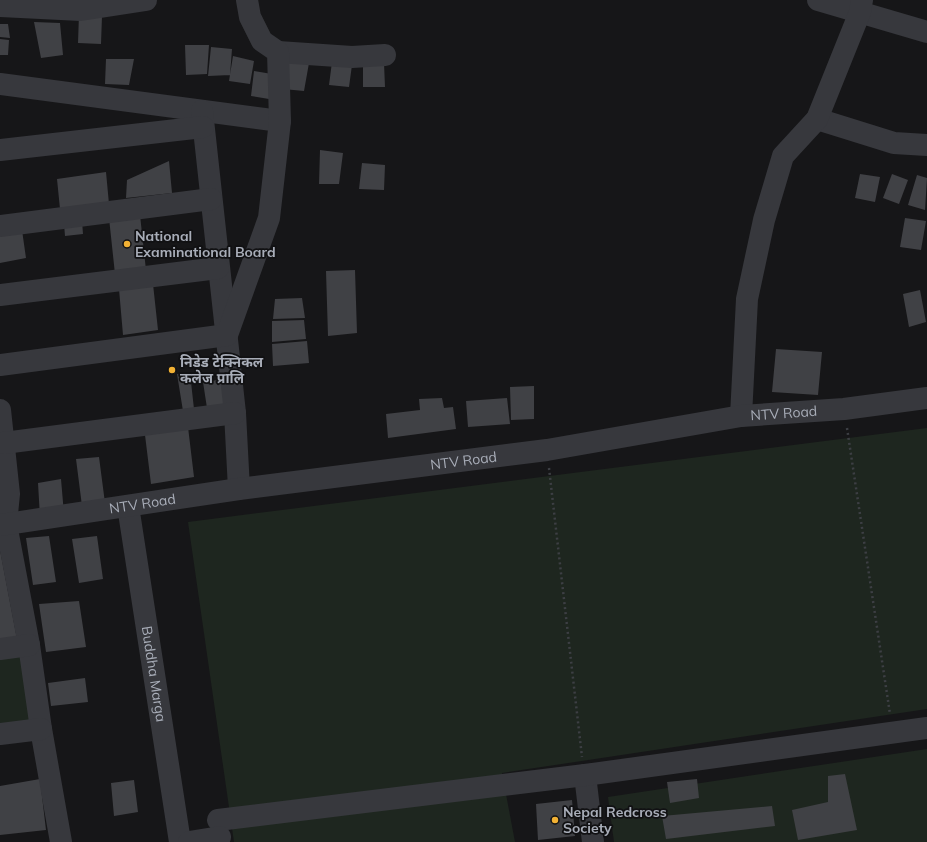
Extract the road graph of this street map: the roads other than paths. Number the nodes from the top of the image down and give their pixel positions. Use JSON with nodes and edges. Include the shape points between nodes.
{"nodes":[{"id":1,"x":146,"y":0,"type":"edge"},
{"id":2,"x":247,"y":0,"type":"edge"},
{"id":3,"x":818,"y":0,"type":"edge"},
{"id":4,"x":0,"y":6,"type":"edge"},
{"id":5,"x":861,"y":6,"type":"edge"},
{"id":6,"x":927,"y":32,"type":"edge"},
{"id":7,"x":278,"y":52,"type":"junction"},
{"id":8,"x":385,"y":55,"type":"dead end"},
{"id":9,"x":0,"y":84,"type":"edge"},
{"id":10,"x":202,"y":119,"type":"junction"},
{"id":11,"x":817,"y":119,"type":"junction"},
{"id":12,"x":280,"y":121,"type":"junction"},
{"id":13,"x":927,"y":145,"type":"edge"},
{"id":14,"x":0,"y":150,"type":"edge"},
{"id":15,"x":211,"y":199,"type":"junction"},
{"id":16,"x":0,"y":226,"type":"edge"},
{"id":17,"x":218,"y":268,"type":"junction"},
{"id":18,"x":0,"y":295,"type":"edge"},
{"id":19,"x":227,"y":335,"type":"junction"},
{"id":20,"x":0,"y":365,"type":"edge"},
{"id":21,"x":927,"y":398,"type":"edge"},
{"id":22,"x":0,"y":410,"type":"edge"},
{"id":23,"x":235,"y":413,"type":"junction"},
{"id":24,"x":741,"y":416,"type":"junction"},
{"id":25,"x":4,"y":443,"type":"junction"},
{"id":26,"x":239,"y":489,"type":"junction"},
{"id":27,"x":128,"y":506,"type":"junction"},
{"id":28,"x":3,"y":524,"type":"edge"},
{"id":29,"x":29,"y":645,"type":"junction"},
{"id":30,"x":0,"y":649,"type":"edge"},
{"id":31,"x":927,"y":728,"type":"edge"},
{"id":32,"x":41,"y":729,"type":"junction"},
{"id":33,"x":0,"y":734,"type":"edge"},
{"id":34,"x":585,"y":775,"type":"junction"},
{"id":35,"x":61,"y":842,"type":"edge"},
{"id":36,"x":180,"y":842,"type":"edge"},
{"id":37,"x":189,"y":842,"type":"edge"},
{"id":38,"x":593,"y":842,"type":"edge"}],
"edges":[{"from":1,"to":4,"type":"street","via":[[81,10]]},
{"from":2,"to":7,"type":"street","via":[[250,17],[262,41]]},
{"from":3,"to":5,"type":"street"},
{"from":5,"to":6,"type":"street"},
{"from":5,"to":11,"type":"street"},
{"from":7,"to":8,"type":"street","via":[[352,57]]},
{"from":7,"to":12,"type":"street"},
{"from":9,"to":10,"type":"street"},
{"from":10,"to":12,"type":"street"},
{"from":10,"to":14,"type":"street"},
{"from":10,"to":15,"type":"street"},
{"from":11,"to":13,"type":"street","via":[[894,143]]},
{"from":11,"to":24,"type":"street","via":[[783,156],[764,220],[747,299]]},
{"from":12,"to":19,"type":"street","via":[[270,218]]},
{"from":15,"to":16,"type":"street"},
{"from":15,"to":17,"type":"street"},
{"from":17,"to":18,"type":"street"},
{"from":17,"to":19,"type":"street"},
{"from":19,"to":20,"type":"street"},
{"from":19,"to":23,"type":"street"},
{"from":21,"to":24,"type":"street","name":"NTV Road","via":[[844,409]]},
{"from":22,"to":25,"type":"street"},
{"from":23,"to":25,"type":"street"},
{"from":23,"to":26,"type":"street"},
{"from":24,"to":26,"type":"street","name":"NTV Road","via":[[547,450]]},
{"from":25,"to":28,"type":"street","via":[[9,494]]},
{"from":26,"to":27,"type":"street","name":"NTV Road"},
{"from":27,"to":28,"type":"street","name":"NTV Road"},
{"from":27,"to":36,"type":"street","name":"Buddha Marga"},
{"from":28,"to":29,"type":"street"},
{"from":29,"to":30,"type":"street"},
{"from":29,"to":32,"type":"street"},
{"from":31,"to":34,"type":"street"},
{"from":32,"to":33,"type":"street"},
{"from":32,"to":35,"type":"street"},
{"from":34,"to":37,"type":"street","via":[[219,829]]},
{"from":34,"to":38,"type":"street"}]}
